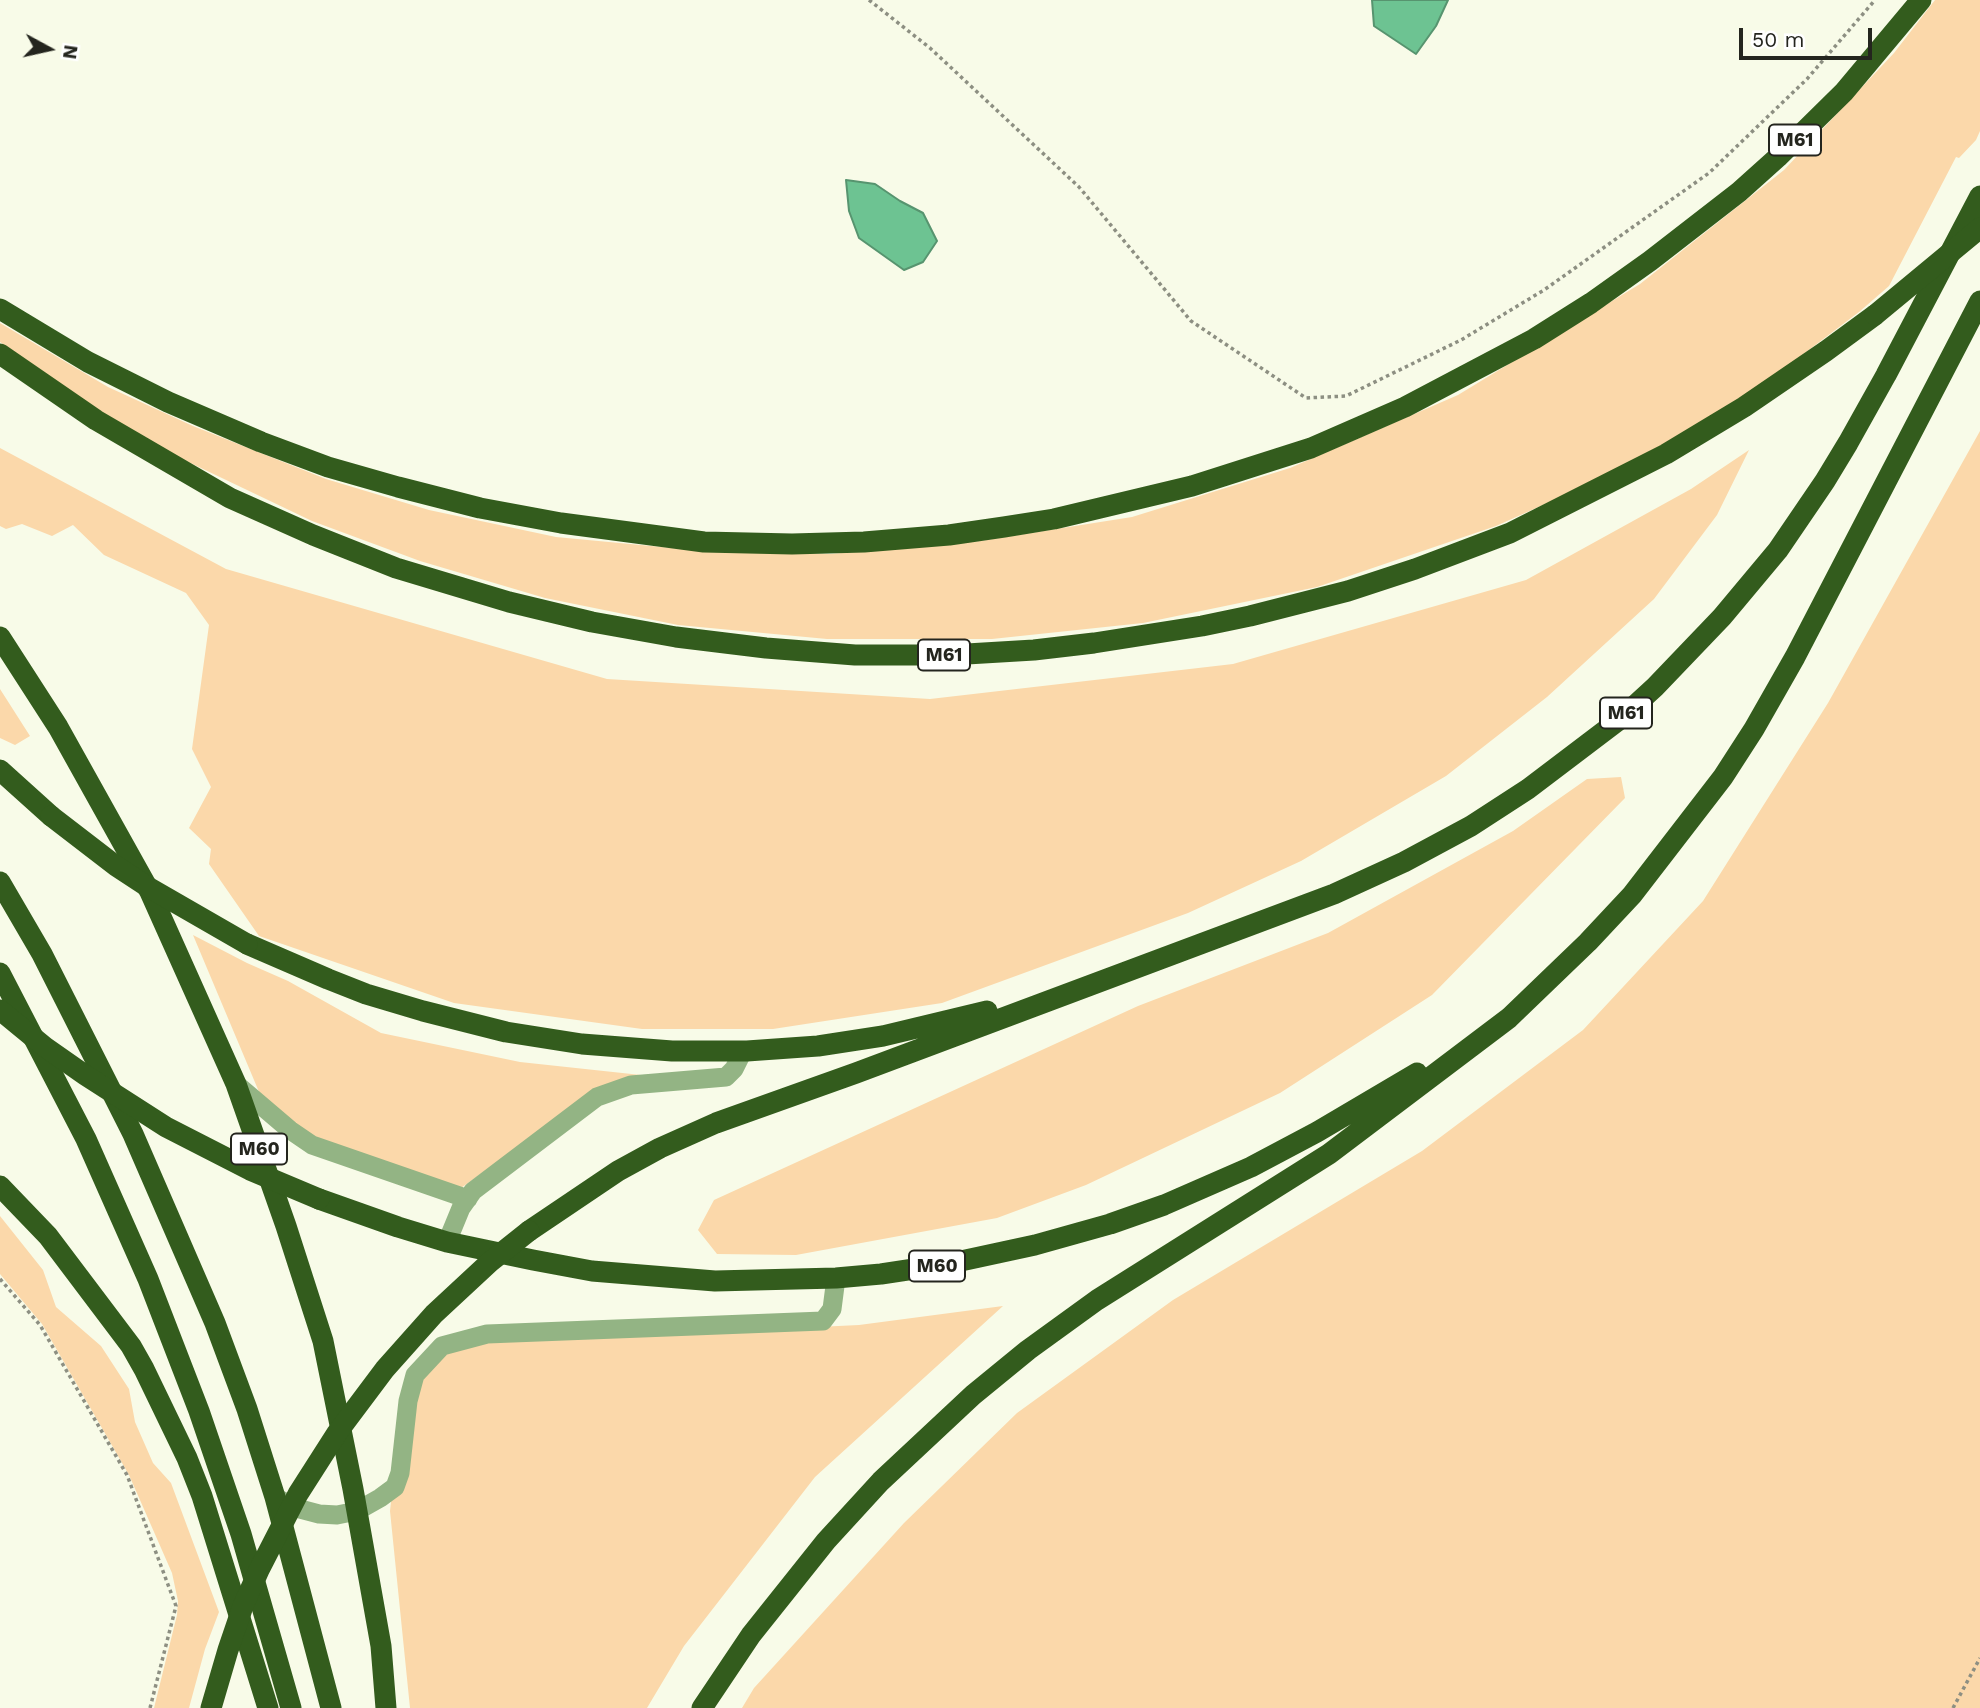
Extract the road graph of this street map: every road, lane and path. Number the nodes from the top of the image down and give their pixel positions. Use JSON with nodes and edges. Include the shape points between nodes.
{"nodes":[{"id":1,"x":869,"y":0,"type":"edge"},
{"id":2,"x":1875,"y":0,"type":"edge"},
{"id":3,"x":1921,"y":0,"type":"edge"},
{"id":4,"x":1980,"y":196,"type":"edge"},
{"id":5,"x":1980,"y":228,"type":"edge"},
{"id":6,"x":1980,"y":301,"type":"edge"},
{"id":7,"x":0,"y":309,"type":"edge"},
{"id":8,"x":0,"y":354,"type":"edge"},
{"id":9,"x":0,"y":637,"type":"edge"},
{"id":10,"x":0,"y":770,"type":"edge"},
{"id":11,"x":0,"y":882,"type":"edge"},
{"id":12,"x":0,"y":973,"type":"edge"},
{"id":13,"x":1071,"y":991,"type":"junction"},
{"id":14,"x":0,"y":1010,"type":"edge"},
{"id":15,"x":1509,"y":1018,"type":"junction"},
{"id":16,"x":743,"y":1051,"type":"junction"},
{"id":17,"x":236,"y":1084,"type":"junction"},
{"id":18,"x":0,"y":1186,"type":"edge"},
{"id":19,"x":468,"y":1199,"type":"junction"},
{"id":20,"x":447,"y":1242,"type":"junction"},
{"id":21,"x":836,"y":1278,"type":"junction"},
{"id":22,"x":0,"y":1279,"type":"edge"},
{"id":23,"x":275,"y":1497,"type":"junction"},
{"id":24,"x":357,"y":1511,"type":"junction"},
{"id":25,"x":1980,"y":1658,"type":"edge"},
{"id":26,"x":150,"y":1708,"type":"edge"},
{"id":27,"x":211,"y":1708,"type":"edge"},
{"id":28,"x":268,"y":1708,"type":"edge"},
{"id":29,"x":291,"y":1708,"type":"edge"},
{"id":30,"x":331,"y":1708,"type":"edge"},
{"id":31,"x":386,"y":1708,"type":"edge"},
{"id":32,"x":702,"y":1708,"type":"edge"},
{"id":33,"x":1953,"y":1708,"type":"edge"}],
"edges":[{"from":1,"to":2,"type":"path","via":[[930,48],[1079,187],[1191,321],[1306,398],[1346,396],[1461,340],[1555,282],[1709,173],[1807,79]]},
{"from":3,"to":7,"type":"highway","number":"M61","via":[[1844,92],[1739,192],[1650,261],[1534,339],[1405,408],[1311,448],[1192,486],[1054,519],[949,535],[792,544],[704,542],[480,508],[340,470],[261,442],[88,362]]},
{"from":4,"to":13,"type":"highway","number":"M61","via":[[1886,375],[1803,514],[1723,617],[1619,720],[1471,826],[1405,862],[1334,894]]},
{"from":5,"to":8,"type":"highway","number":"M61","bridge":true,"via":[[1875,315],[1744,407],[1666,454],[1510,533],[1348,591],[1250,617],[1034,650],[950,655],[766,648],[676,637],[521,605],[396,568],[230,498],[96,420]]},
{"from":6,"to":15,"type":"highway","via":[[1795,657],[1723,778],[1632,895]]},
{"from":9,"to":17,"type":"highway","number":"M60","via":[[58,727],[150,892]]},
{"from":10,"to":16,"type":"highway","bridge":true,"via":[[51,816],[148,887],[247,944],[366,994],[506,1032],[582,1044]]},
{"from":11,"to":23,"type":"highway","via":[[133,1133],[215,1323]]},
{"from":12,"to":29,"type":"highway","via":[[86,1139],[200,1410]]},
{"from":13,"to":16,"type":"highway","via":[[883,1035],[818,1046]]},
{"from":13,"to":27,"type":"highway","bridge":true,"via":[[660,1148],[618,1171],[490,1262],[434,1314],[385,1369],[298,1494],[243,1606]]},
{"from":14,"to":20,"type":"highway","number":"M60","bridge":true,"via":[[85,1075],[156,1121],[239,1165],[319,1199]]},
{"from":15,"to":21,"type":"highway","number":"M60","via":[[1317,1132],[1164,1205],[998,1254]]},
{"from":15,"to":32,"type":"highway","via":[[1329,1154],[1097,1300],[973,1395],[881,1481],[826,1541],[751,1635]]},
{"from":16,"to":19,"type":"lane","via":[[726,1077],[632,1085],[597,1097]]},
{"from":17,"to":19,"type":"lane","via":[[312,1145]]},
{"from":17,"to":24,"type":"highway","number":"M60","via":[[323,1341]]},
{"from":18,"to":28,"type":"highway","via":[[48,1236],[131,1346],[150,1382],[202,1496]]},
{"from":19,"to":20,"type":"lane"},
{"from":20,"to":21,"type":"highway","number":"M60","via":[[556,1265],[656,1277],[715,1281]]},
{"from":21,"to":24,"type":"lane","via":[[831,1309],[823,1321],[487,1334],[442,1346],[415,1375],[395,1487]]},
{"from":22,"to":26,"type":"path","via":[[40,1325],[127,1475],[176,1606]]},
{"from":23,"to":24,"type":"lane","via":[[319,1514]]},
{"from":23,"to":30,"type":"highway"},
{"from":24,"to":31,"type":"highway","number":"M60","via":[[381,1646]]},
{"from":25,"to":33,"type":"path"}]}
